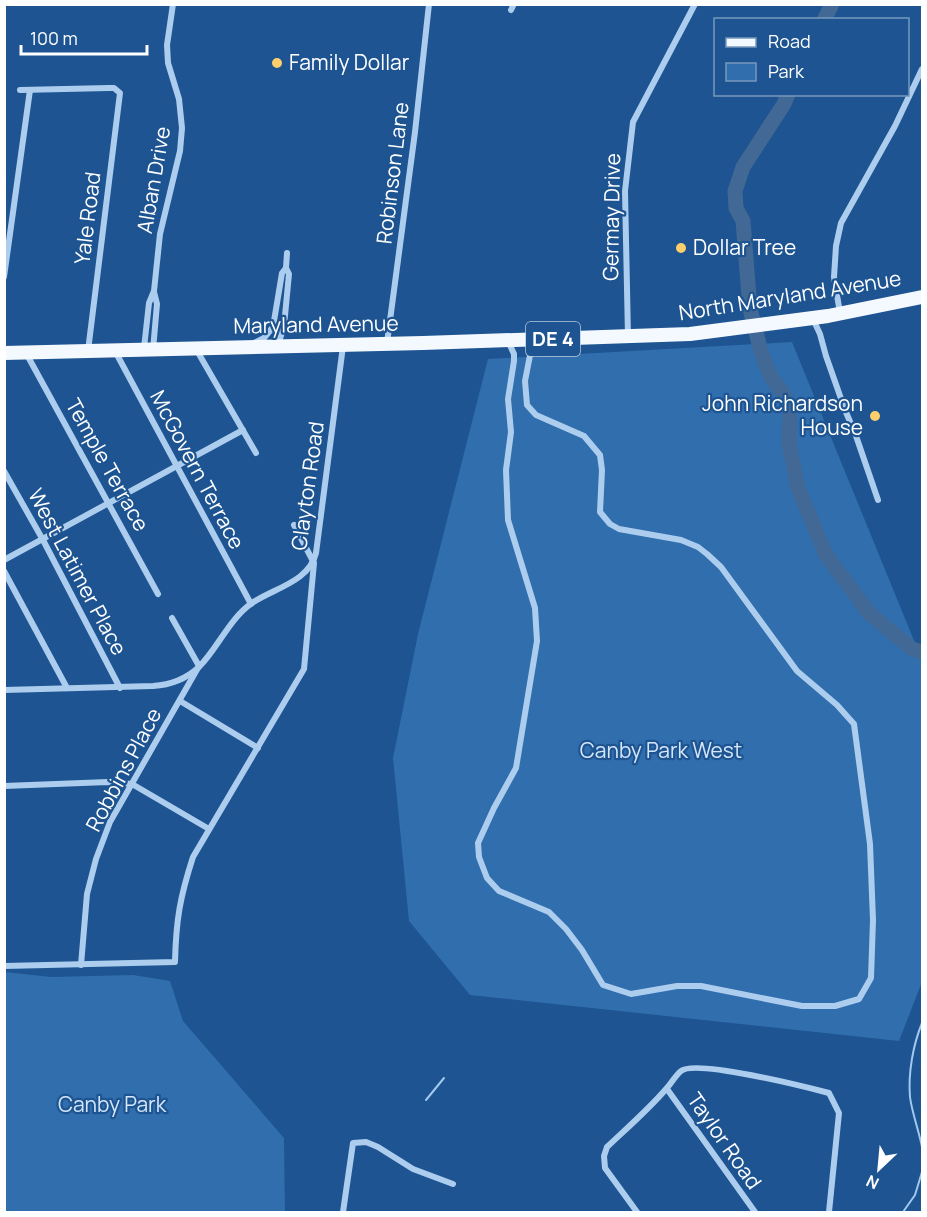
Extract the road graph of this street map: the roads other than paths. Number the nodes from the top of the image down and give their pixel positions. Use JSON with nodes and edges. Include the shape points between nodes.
{"nodes":[{"id":1,"x":173,"y":4,"type":"edge"},
{"id":2,"x":429,"y":4,"type":"edge"},
{"id":3,"x":694,"y":4,"type":"edge"},
{"id":4,"x":922,"y":69,"type":"edge"},
{"id":5,"x":20,"y":90,"type":"dead end"},
{"id":6,"x":30,"y":90,"type":"junction"},
{"id":7,"x":287,"y":253,"type":"dead end"},
{"id":8,"x":286,"y":268,"type":"junction"},
{"id":9,"x":4,"y":277,"type":"edge"},
{"id":10,"x":922,"y":297,"type":"edge"},
{"id":11,"x":840,"y":314,"type":"junction"},
{"id":12,"x":813,"y":318,"type":"junction"},
{"id":13,"x":628,"y":337,"type":"junction"},
{"id":14,"x":508,"y":340,"type":"junction"},
{"id":15,"x":533,"y":340,"type":"junction"},
{"id":16,"x":387,"y":344,"type":"junction"},
{"id":17,"x":343,"y":345,"type":"junction"},
{"id":18,"x":278,"y":346,"type":"junction"},
{"id":19,"x":236,"y":348,"type":"junction"},
{"id":20,"x":196,"y":349,"type":"junction"},
{"id":21,"x":149,"y":350,"type":"junction"},
{"id":22,"x":88,"y":351,"type":"junction"},
{"id":23,"x":114,"y":351,"type":"junction"},
{"id":24,"x":4,"y":353,"type":"edge"},
{"id":25,"x":26,"y":353,"type":"junction"},
{"id":26,"x":243,"y":430,"type":"junction"},
{"id":27,"x":256,"y":453,"type":"dead end"},
{"id":28,"x":176,"y":467,"type":"junction"},
{"id":29,"x":4,"y":471,"type":"edge"},
{"id":30,"x":878,"y":500,"type":"dead end"},
{"id":31,"x":110,"y":504,"type":"junction"},
{"id":32,"x":294,"y":525,"type":"dead end"},
{"id":33,"x":43,"y":540,"type":"junction"},
{"id":34,"x":4,"y":560,"type":"edge"},
{"id":35,"x":314,"y":563,"type":"junction"},
{"id":36,"x":4,"y":571,"type":"edge"},
{"id":37,"x":158,"y":594,"type":"dead end"},
{"id":38,"x":251,"y":604,"type":"junction"},
{"id":39,"x":172,"y":618,"type":"dead end"},
{"id":40,"x":199,"y":666,"type":"junction"},
{"id":41,"x":67,"y":688,"type":"junction"},
{"id":42,"x":120,"y":688,"type":"junction"},
{"id":43,"x":4,"y":690,"type":"edge"},
{"id":44,"x":180,"y":701,"type":"junction"},
{"id":45,"x":258,"y":748,"type":"junction"},
{"id":46,"x":132,"y":784,"type":"junction"},
{"id":47,"x":4,"y":786,"type":"edge"},
{"id":48,"x":209,"y":829,"type":"junction"},
{"id":49,"x":81,"y":965,"type":"junction"},
{"id":50,"x":4,"y":966,"type":"edge"},
{"id":51,"x":667,"y":1089,"type":"junction"},
{"id":52,"x":453,"y":1184,"type":"dead end"},
{"id":53,"x":344,"y":1212,"type":"edge"},
{"id":54,"x":638,"y":1212,"type":"edge"},
{"id":55,"x":755,"y":1212,"type":"edge"},
{"id":56,"x":830,"y":1212,"type":"edge"}],
"edges":[{"from":1,"to":21,"type":"street","name":"Alban Drive","via":[[168,63],[179,99],[182,128],[160,234],[154,291],[157,304]]},
{"from":2,"to":16,"type":"street","name":"Robinson Lane"},
{"from":3,"to":13,"type":"street","name":"Germay Drive","via":[[633,122],[625,191]]},
{"from":4,"to":11,"type":"street","via":[[841,223],[834,277]]},
{"from":5,"to":6,"type":"street"},
{"from":6,"to":9,"type":"street"},
{"from":6,"to":22,"type":"street","name":"Yale Road","via":[[109,88],[118,90],[120,96]]},
{"from":7,"to":8,"type":"street"},
{"from":8,"to":18,"type":"street","via":[[290,274]]},
{"from":8,"to":19,"type":"street","via":[[273,327],[264,338]]},
{"from":10,"to":11,"type":"main road","name":"North Maryland Avenue","number":"DE 4"},
{"from":11,"to":12,"type":"main road","name":"North Maryland Avenue","number":"DE 4"},
{"from":12,"to":13,"type":"main road","name":"North Maryland Avenue","number":"DE 4","via":[[690,334]]},
{"from":12,"to":30,"type":"street"},
{"from":13,"to":15,"type":"main road","name":"Maryland Avenue","number":"DE 4"},
{"from":14,"to":15,"type":"main road","name":"Maryland Avenue","number":"DE 4"},
{"from":14,"to":15,"type":"street","via":[[514,354],[508,399],[508,520],[535,608],[537,641],[516,768],[478,843],[487,878],[500,891],[549,912],[582,950],[603,985],[617,990],[631,994],[701,986],[802,1006],[835,1006],[859,999],[871,978],[873,920],[870,844],[854,724],[797,671],[722,567],[698,547],[681,540],[619,529],[603,517],[600,455],[584,436],[536,416],[527,405],[525,381]]},
{"from":14,"to":16,"type":"main road","name":"Maryland Avenue","number":"DE 4"},
{"from":16,"to":17,"type":"main road","name":"Maryland Avenue","number":"DE 4"},
{"from":17,"to":18,"type":"main road","name":"Maryland Avenue","number":"DE 4"},
{"from":17,"to":35,"type":"street","name":"Clayton Road"},
{"from":18,"to":19,"type":"main road","name":"Maryland Avenue","number":"DE 4"},
{"from":19,"to":20,"type":"main road","name":"Maryland Avenue","number":"DE 4"},
{"from":20,"to":21,"type":"main road","name":"Maryland Avenue","number":"DE 4"},
{"from":20,"to":26,"type":"street"},
{"from":21,"to":23,"type":"main road","name":"Maryland Avenue","number":"DE 4"},
{"from":22,"to":23,"type":"main road","name":"Maryland Avenue","number":"DE 4"},
{"from":22,"to":25,"type":"main road","name":"Maryland Avenue","number":"DE 4"},
{"from":23,"to":28,"type":"street","name":"McGovern Terrace"},
{"from":24,"to":25,"type":"main road","name":"Maryland Avenue","number":"DE 4"},
{"from":25,"to":31,"type":"street","name":"Temple Terrace"},
{"from":26,"to":27,"type":"street"},
{"from":26,"to":28,"type":"street"},
{"from":28,"to":31,"type":"street"},
{"from":28,"to":38,"type":"street","name":"McGovern Terrace"},
{"from":29,"to":33,"type":"street","name":"West Latimer Place"},
{"from":31,"to":33,"type":"street"},
{"from":31,"to":37,"type":"street","name":"Temple Terrace"},
{"from":32,"to":35,"type":"street"},
{"from":33,"to":34,"type":"street"},
{"from":33,"to":42,"type":"street","name":"West Latimer Place"},
{"from":35,"to":38,"type":"street","name":"Clayton Road","via":[[298,578]]},
{"from":35,"to":45,"type":"street","via":[[304,669]]},
{"from":36,"to":41,"type":"street"},
{"from":38,"to":40,"type":"street","name":"Clayton Road"},
{"from":39,"to":40,"type":"street"},
{"from":40,"to":42,"type":"street","name":"Clayton Road","via":[[167,685]]},
{"from":40,"to":44,"type":"street","name":"Robbins Place"},
{"from":41,"to":42,"type":"street","name":"Clayton Road"},
{"from":41,"to":43,"type":"street","name":"Clayton Road"},
{"from":44,"to":45,"type":"street"},
{"from":44,"to":46,"type":"street","name":"Robbins Place"},
{"from":45,"to":48,"type":"street"},
{"from":46,"to":47,"type":"street"},
{"from":46,"to":48,"type":"street"},
{"from":46,"to":49,"type":"street","name":"Robbins Place","via":[[110,822],[96,859],[87,894]]},
{"from":48,"to":49,"type":"street","via":[[193,857],[182,891],[176,921],[175,962]]},
{"from":49,"to":50,"type":"street"},
{"from":51,"to":54,"type":"street","via":[[607,1147],[604,1156],[605,1168]]},
{"from":51,"to":55,"type":"street","name":"Taylor Road"},
{"from":51,"to":56,"type":"street","via":[[689,1067],[829,1093],[839,1113]]},
{"from":52,"to":53,"type":"street","via":[[413,1169],[366,1142],[353,1143]]}]}
